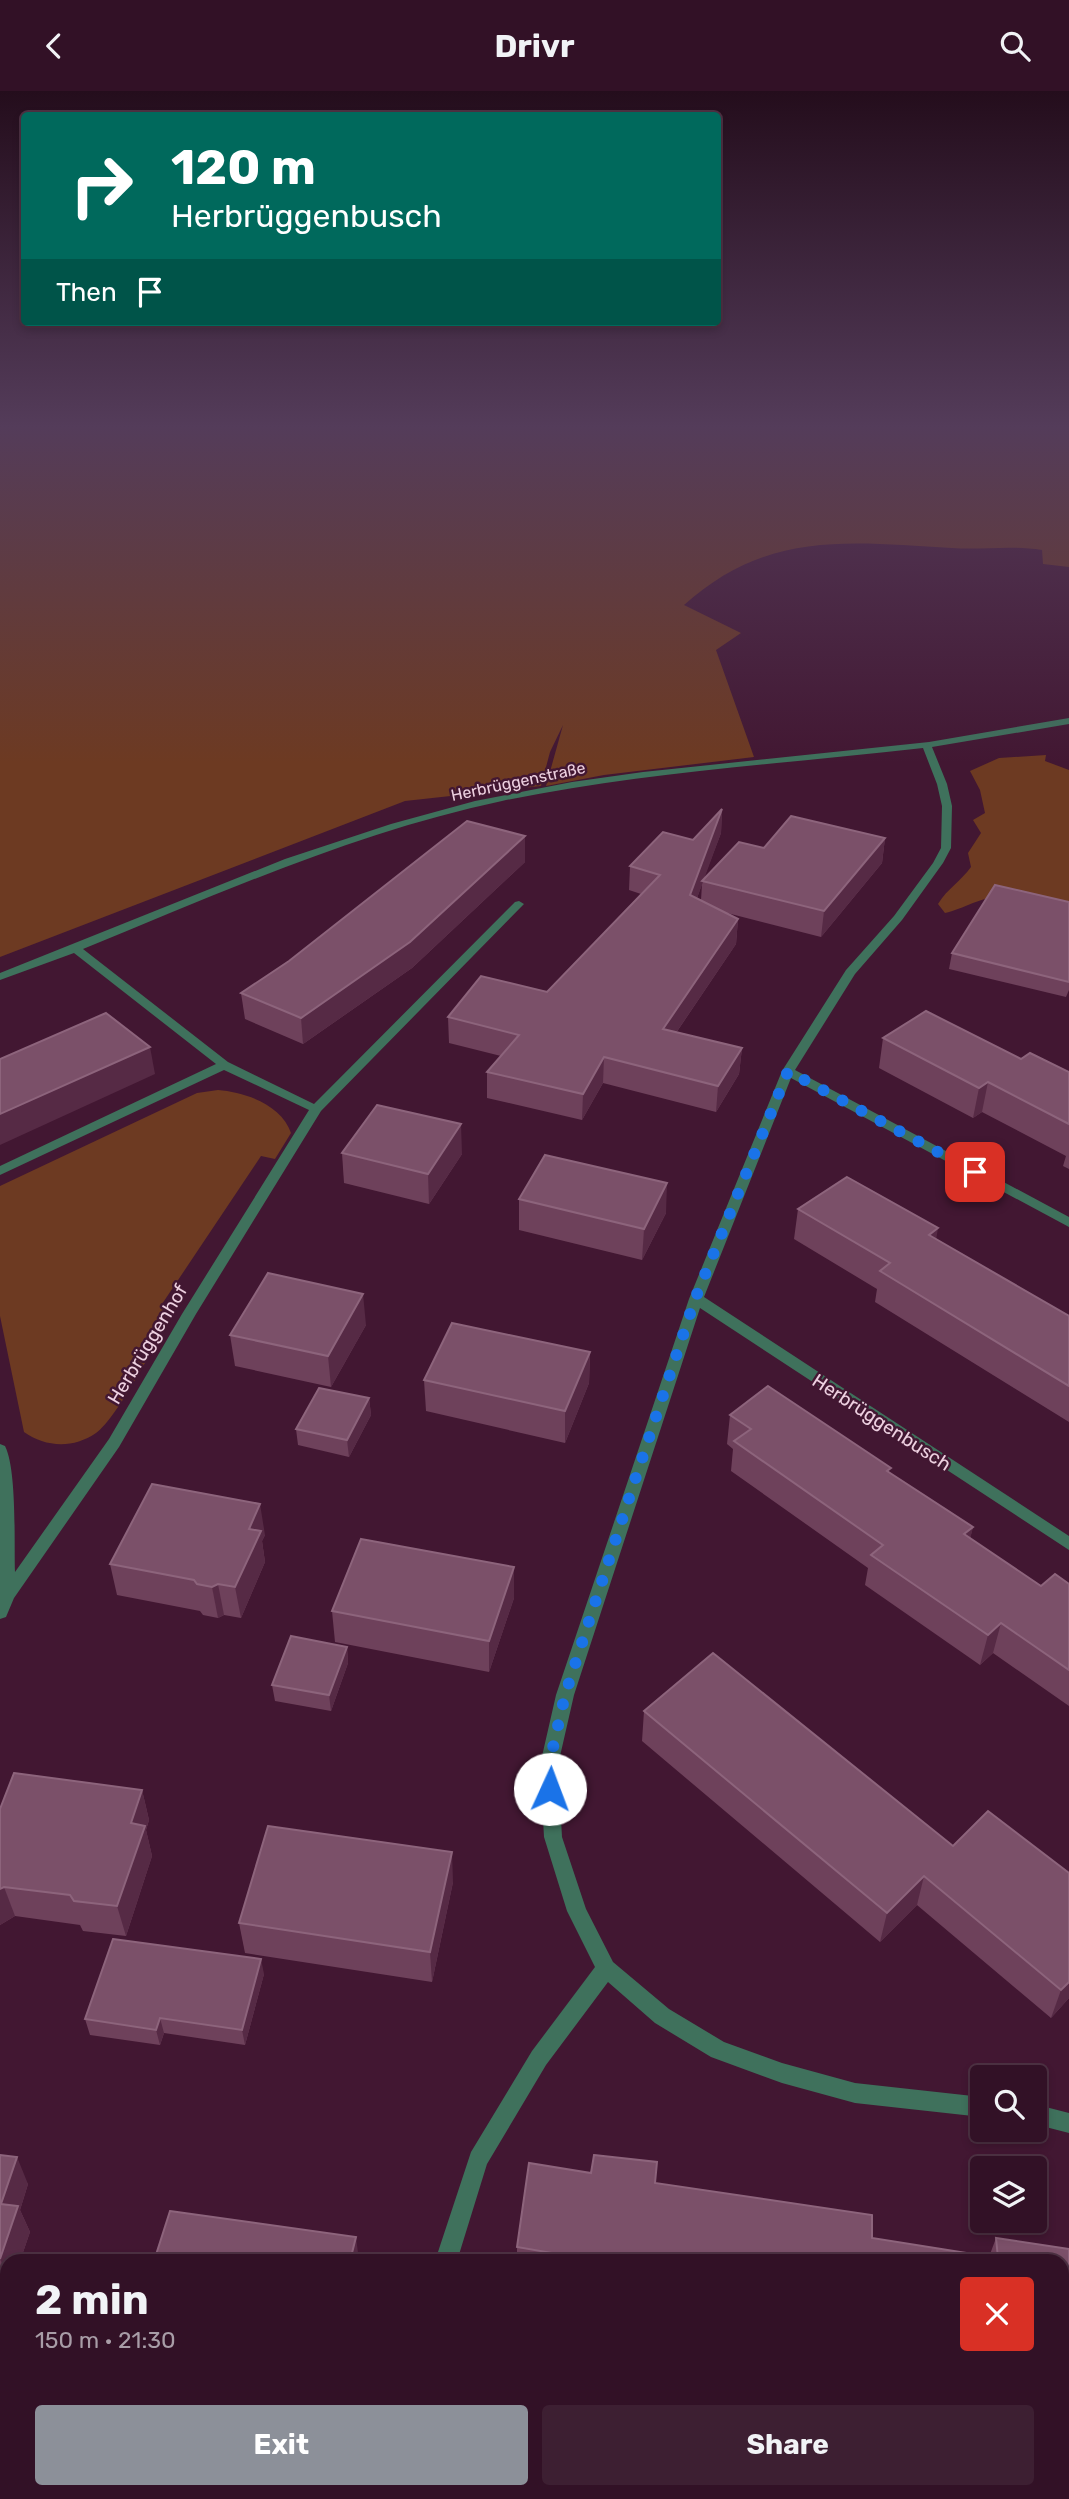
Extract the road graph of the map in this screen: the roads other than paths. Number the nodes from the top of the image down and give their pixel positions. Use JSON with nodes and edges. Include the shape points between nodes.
{"nodes":[{"id":1,"x":1069,"y":721,"type":"edge"},
{"id":2,"x":926,"y":744,"type":"junction"},
{"id":3,"x":519,"y":904,"type":"dead end"},
{"id":4,"x":77,"y":950,"type":"junction"},
{"id":5,"x":0,"y":977,"type":"edge"},
{"id":6,"x":224,"y":1065,"type":"junction"},
{"id":7,"x":788,"y":1071,"type":"junction"},
{"id":8,"x":316,"y":1109,"type":"junction"},
{"id":9,"x":0,"y":1171,"type":"edge"},
{"id":10,"x":1069,"y":1223,"type":"edge"},
{"id":11,"x":695,"y":1299,"type":"junction"},
{"id":12,"x":0,"y":1450,"type":"edge"},
{"id":13,"x":1069,"y":1544,"type":"edge"},
{"id":14,"x":7,"y":1595,"type":"junction"},
{"id":15,"x":0,"y":1612,"type":"edge"},
{"id":16,"x":606,"y":1968,"type":"junction"},
{"id":17,"x":970,"y":2106,"type":"edge"},
{"id":18,"x":1047,"y":2118,"type":"edge"},
{"id":19,"x":1069,"y":2123,"type":"edge"},
{"id":20,"x":448,"y":2254,"type":"edge"}],
"edges":[{"from":1,"to":2,"type":"street","name":"Herbrüggenstraße"},
{"from":2,"to":4,"type":"street","name":"Herbrüggenstraße","via":[[672,770],[500,799],[288,861]]},
{"from":2,"to":7,"type":"street","via":[[947,806],[946,848],[898,918],[850,972]]},
{"from":3,"to":8,"type":"street","name":"Herbrüggenhof"},
{"from":4,"to":5,"type":"street","name":"Herbrüggenstraße"},
{"from":4,"to":6,"type":"street"},
{"from":6,"to":8,"type":"street"},
{"from":6,"to":9,"type":"street"},
{"from":7,"to":10,"type":"street"},
{"from":7,"to":11,"type":"street"},
{"from":8,"to":14,"type":"street","name":"Herbrüggenhof","via":[[114,1443]]},
{"from":11,"to":13,"type":"street","name":"Herbrüggenbusch"},
{"from":11,"to":16,"type":"street","via":[[565,1695],[549,1765],[553,1837],[577,1911]]},
{"from":12,"to":14,"type":"street","name":"Herbrüggenhof"},
{"from":14,"to":15,"type":"street","name":"Herbrüggenhof"},
{"from":16,"to":17,"type":"street","via":[[662,2016],[718,2050],[855,2093]]},
{"from":16,"to":20,"type":"street","via":[[539,2058],[478,2158]]},
{"from":18,"to":19,"type":"street"}]}
